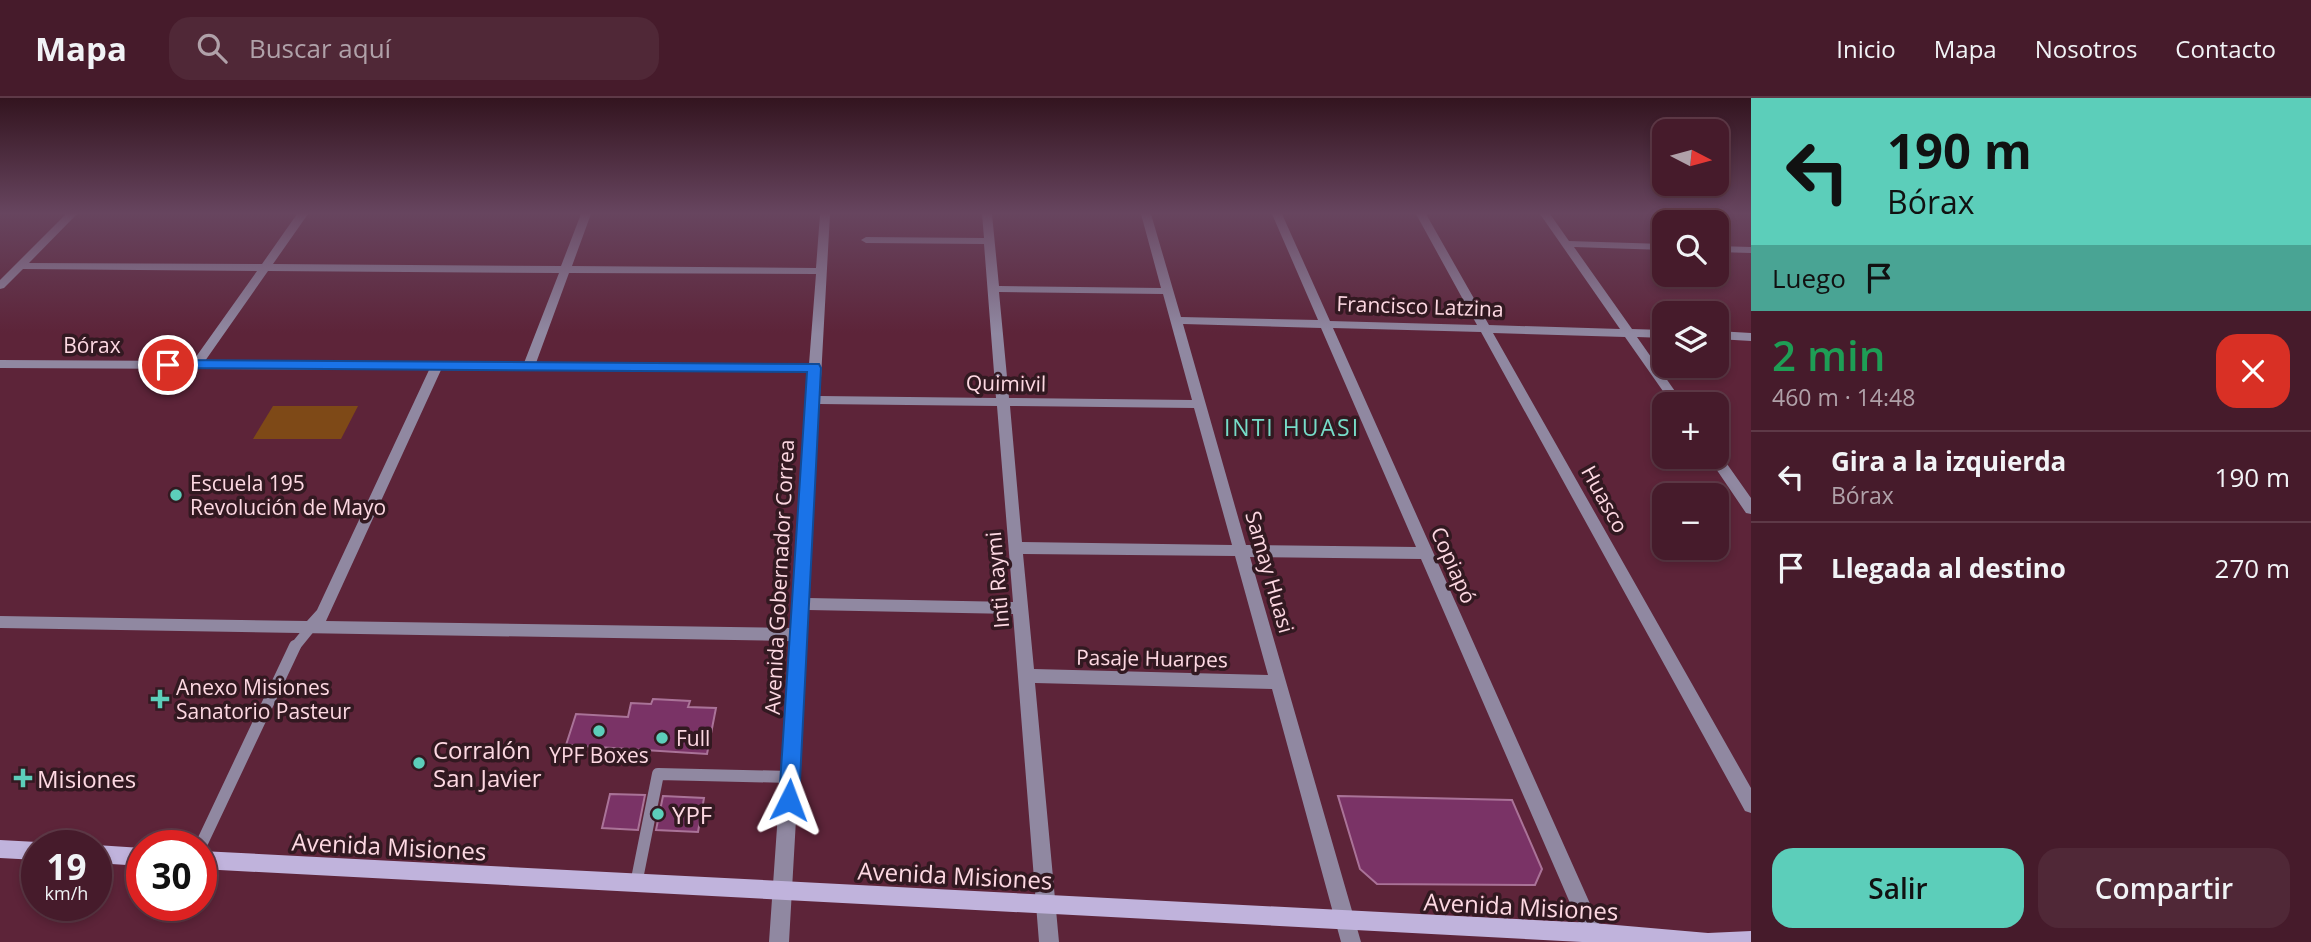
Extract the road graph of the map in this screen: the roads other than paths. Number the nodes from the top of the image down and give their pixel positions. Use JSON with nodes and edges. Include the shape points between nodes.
{"nodes":[{"id":1,"x":33,"y":253,"type":"edge"},
{"id":2,"x":275,"y":253,"type":"edge"},
{"id":3,"x":571,"y":253,"type":"edge"},
{"id":4,"x":822,"y":253,"type":"edge"},
{"id":5,"x":991,"y":253,"type":"edge"},
{"id":6,"x":1157,"y":253,"type":"edge"},
{"id":7,"x":1294,"y":253,"type":"edge"},
{"id":8,"x":1444,"y":253,"type":"edge"},
{"id":9,"x":1572,"y":253,"type":"edge"},
{"id":10,"x":20,"y":266,"type":"junction"},
{"id":11,"x":265,"y":267,"type":"junction"},
{"id":12,"x":564,"y":271,"type":"junction"},
{"id":13,"x":821,"y":271,"type":"junction"},
{"id":14,"x":0,"y":286,"type":"edge"},
{"id":15,"x":994,"y":289,"type":"junction"},
{"id":16,"x":1167,"y":291,"type":"junction"},
{"id":17,"x":1175,"y":320,"type":"junction"},
{"id":18,"x":1324,"y":322,"type":"junction"},
{"id":19,"x":1485,"y":327,"type":"junction"},
{"id":20,"x":1627,"y":332,"type":"junction"},
{"id":21,"x":1652,"y":333,"type":"edge"},
{"id":22,"x":1729,"y":336,"type":"edge"},
{"id":23,"x":1751,"y":337,"type":"edge"},
{"id":24,"x":0,"y":364,"type":"edge"},
{"id":25,"x":195,"y":365,"type":"junction"},
{"id":26,"x":437,"y":366,"type":"junction"},
{"id":27,"x":529,"y":366,"type":"junction"},
{"id":28,"x":814,"y":368,"type":"junction"},
{"id":29,"x":1670,"y":392,"type":"edge"},
{"id":30,"x":812,"y":400,"type":"junction"},
{"id":31,"x":1003,"y":402,"type":"junction"},
{"id":32,"x":1199,"y":404,"type":"junction"},
{"id":33,"x":1723,"y":469,"type":"edge"},
{"id":34,"x":1751,"y":509,"type":"edge"},
{"id":35,"x":1016,"y":548,"type":"junction"},
{"id":36,"x":1241,"y":550,"type":"junction"},
{"id":37,"x":1425,"y":552,"type":"junction"},
{"id":38,"x":800,"y":604,"type":"junction"},
{"id":39,"x":1021,"y":608,"type":"junction"},
{"id":40,"x":0,"y":622,"type":"edge"},
{"id":41,"x":312,"y":627,"type":"junction"},
{"id":42,"x":798,"y":635,"type":"junction"},
{"id":43,"x":1026,"y":676,"type":"junction"},
{"id":44,"x":1277,"y":681,"type":"junction"},
{"id":45,"x":790,"y":777,"type":"junction"},
{"id":46,"x":1751,"y":805,"type":"edge"},
{"id":47,"x":208,"y":830,"type":"edge"},
{"id":48,"x":0,"y":849,"type":"edge"},
{"id":49,"x":21,"y":850,"type":"edge"},
{"id":50,"x":217,"y":861,"type":"edge"},
{"id":51,"x":636,"y":884,"type":"junction"},
{"id":52,"x":783,"y":892,"type":"junction"},
{"id":53,"x":1046,"y":904,"type":"junction"},
{"id":54,"x":1345,"y":921,"type":"junction"},
{"id":55,"x":1593,"y":933,"type":"junction"},
{"id":56,"x":1751,"y":940,"type":"edge"},
{"id":57,"x":779,"y":942,"type":"edge"},
{"id":58,"x":1049,"y":942,"type":"edge"},
{"id":59,"x":1351,"y":942,"type":"edge"},
{"id":60,"x":1707,"y":942,"type":"edge"}],
"edges":[{"from":1,"to":10,"type":"street"},
{"from":2,"to":11,"type":"street"},
{"from":3,"to":12,"type":"street"},
{"from":4,"to":13,"type":"street","name":"Avenida Gobernador Correa"},
{"from":5,"to":15,"type":"street","name":"Inti Raymi"},
{"from":6,"to":16,"type":"street","name":"Samay Huasi"},
{"from":7,"to":18,"type":"street","name":"Copiapó"},
{"from":8,"to":19,"type":"street","name":"Huasco"},
{"from":9,"to":20,"type":"street"},
{"from":10,"to":11,"type":"street"},
{"from":10,"to":14,"type":"street"},
{"from":11,"to":12,"type":"street"},
{"from":11,"to":25,"type":"street"},
{"from":12,"to":13,"type":"street"},
{"from":12,"to":27,"type":"street"},
{"from":13,"to":28,"type":"street","name":"Avenida Gobernador Correa"},
{"from":15,"to":16,"type":"street"},
{"from":15,"to":31,"type":"street","name":"Inti Raymi"},
{"from":16,"to":17,"type":"street","name":"Samay Huasi"},
{"from":17,"to":18,"type":"street","name":"Francisco Latzina"},
{"from":17,"to":32,"type":"street","name":"Samay Huasi"},
{"from":18,"to":19,"type":"street","name":"Francisco Latzina"},
{"from":18,"to":37,"type":"street","name":"Copiapó"},
{"from":19,"to":20,"type":"street","name":"Francisco Latzina"},
{"from":19,"to":46,"type":"street","name":"Huasco"},
{"from":20,"to":21,"type":"street","name":"Francisco Latzina"},
{"from":20,"to":29,"type":"street"},
{"from":22,"to":23,"type":"street"},
{"from":24,"to":25,"type":"street","name":"Bórax"},
{"from":25,"to":26,"type":"street","name":"Bórax"},
{"from":26,"to":27,"type":"street","name":"Bórax"},
{"from":26,"to":41,"type":"street","via":[[323,614]]},
{"from":27,"to":28,"type":"street","name":"Bórax"},
{"from":28,"to":30,"type":"street","name":"Avenida Gobernador Correa"},
{"from":30,"to":31,"type":"street","name":"Quimivil"},
{"from":30,"to":38,"type":"street","name":"Avenida Gobernador Correa"},
{"from":31,"to":32,"type":"street","name":"Quimivil"},
{"from":31,"to":35,"type":"street","name":"Inti Raymi"},
{"from":32,"to":36,"type":"street","name":"Samay Huasi"},
{"from":33,"to":34,"type":"street"},
{"from":35,"to":36,"type":"street"},
{"from":35,"to":39,"type":"street","name":"Inti Raymi"},
{"from":36,"to":37,"type":"street"},
{"from":36,"to":44,"type":"street","name":"Samay Huasi"},
{"from":37,"to":55,"type":"street","name":"Copiapó"},
{"from":38,"to":39,"type":"street"},
{"from":38,"to":42,"type":"street","name":"Avenida Gobernador Correa"},
{"from":39,"to":43,"type":"street","name":"Inti Raymi"},
{"from":40,"to":41,"type":"street"},
{"from":41,"to":42,"type":"street"},
{"from":41,"to":47,"type":"lane","via":[[292,650]]},
{"from":42,"to":45,"type":"street","name":"Avenida Gobernador Correa"},
{"from":43,"to":44,"type":"street","name":"Pasaje Huarpes"},
{"from":43,"to":53,"type":"street","name":"Inti Raymi"},
{"from":44,"to":54,"type":"street","name":"Samay Huasi"},
{"from":45,"to":51,"type":"lane","via":[[658,774]]},
{"from":45,"to":52,"type":"street","name":"Avenida Gobernador Correa"},
{"from":48,"to":49,"type":"main road"},
{"from":50,"to":51,"type":"main road","name":"Avenida Misiones"},
{"from":51,"to":52,"type":"main road","name":"Avenida Misiones"},
{"from":52,"to":53,"type":"main road","name":"Avenida Misiones"},
{"from":52,"to":57,"type":"street","name":"Avenida Gobernador Correa"},
{"from":53,"to":54,"type":"main road","name":"Avenida Misiones"},
{"from":53,"to":58,"type":"street","name":"Inti Raymi"},
{"from":54,"to":55,"type":"main road","name":"Avenida Misiones"},
{"from":54,"to":59,"type":"street","name":"Samay Huasi"},
{"from":55,"to":60,"type":"main road","name":"Avenida Misiones"},
{"from":56,"to":60,"type":"main road","name":"Avenida Misiones"}]}
